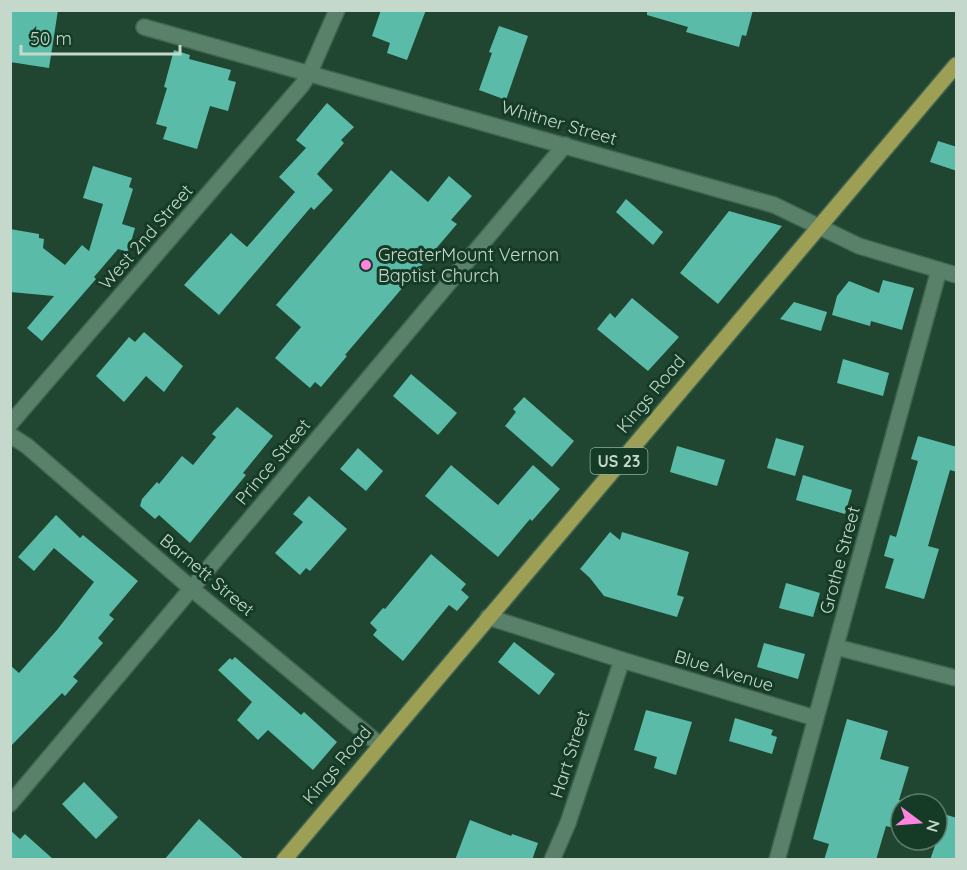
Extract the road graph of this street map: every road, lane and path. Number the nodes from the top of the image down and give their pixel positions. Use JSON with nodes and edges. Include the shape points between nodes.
{"nodes":[{"id":1,"x":337,"y":10,"type":"edge"},
{"id":2,"x":144,"y":27,"type":"dead end"},
{"id":3,"x":957,"y":65,"type":"edge"},
{"id":4,"x":309,"y":74,"type":"junction"},
{"id":5,"x":565,"y":145,"type":"junction"},
{"id":6,"x":818,"y":226,"type":"junction"},
{"id":7,"x":939,"y":270,"type":"junction"},
{"id":8,"x":957,"y":275,"type":"edge"},
{"id":9,"x":10,"y":424,"type":"edge"},
{"id":10,"x":10,"y":435,"type":"edge"},
{"id":11,"x":192,"y":589,"type":"junction"},
{"id":12,"x":488,"y":617,"type":"junction"},
{"id":13,"x":836,"y":647,"type":"junction"},
{"id":14,"x":622,"y":660,"type":"junction"},
{"id":15,"x":957,"y":678,"type":"edge"},
{"id":16,"x":815,"y":718,"type":"junction"},
{"id":17,"x":380,"y":745,"type":"junction"},
{"id":18,"x":10,"y":804,"type":"edge"},
{"id":19,"x":284,"y":860,"type":"edge"},
{"id":20,"x":552,"y":860,"type":"edge"},
{"id":21,"x":777,"y":860,"type":"edge"}],
"edges":[{"from":1,"to":4,"type":"street","name":"West 2nd Street"},
{"from":2,"to":4,"type":"street","name":"Whitner Street"},
{"from":3,"to":6,"type":"main road","name":"Kings Road","number":"US 23"},
{"from":4,"to":5,"type":"street","name":"Whitner Street"},
{"from":4,"to":9,"type":"street","name":"West 2nd Street"},
{"from":5,"to":6,"type":"street","name":"Whitner Street","via":[[774,205]]},
{"from":5,"to":11,"type":"street","name":"Prince Street"},
{"from":6,"to":7,"type":"street","name":"Whitner Street","via":[[859,246]]},
{"from":6,"to":12,"type":"main road","name":"Kings Road","number":"US 23"},
{"from":7,"to":8,"type":"street","name":"Whitner Street"},
{"from":7,"to":13,"type":"street","name":"Grothe Street"},
{"from":10,"to":11,"type":"street","name":"Barnett Street"},
{"from":11,"to":17,"type":"street","name":"Barnett Street"},
{"from":11,"to":18,"type":"street","name":"Prince Street"},
{"from":12,"to":14,"type":"street","name":"Blue Avenue"},
{"from":12,"to":17,"type":"main road","name":"Kings Road","number":"US 23"},
{"from":13,"to":15,"type":"street"},
{"from":13,"to":16,"type":"street","name":"Grothe Street"},
{"from":14,"to":16,"type":"street","name":"Blue Avenue"},
{"from":14,"to":20,"type":"street","name":"Hart Street"},
{"from":16,"to":21,"type":"street","name":"Grothe Street"},
{"from":17,"to":19,"type":"main road","name":"Kings Road","number":"US 23"}]}
